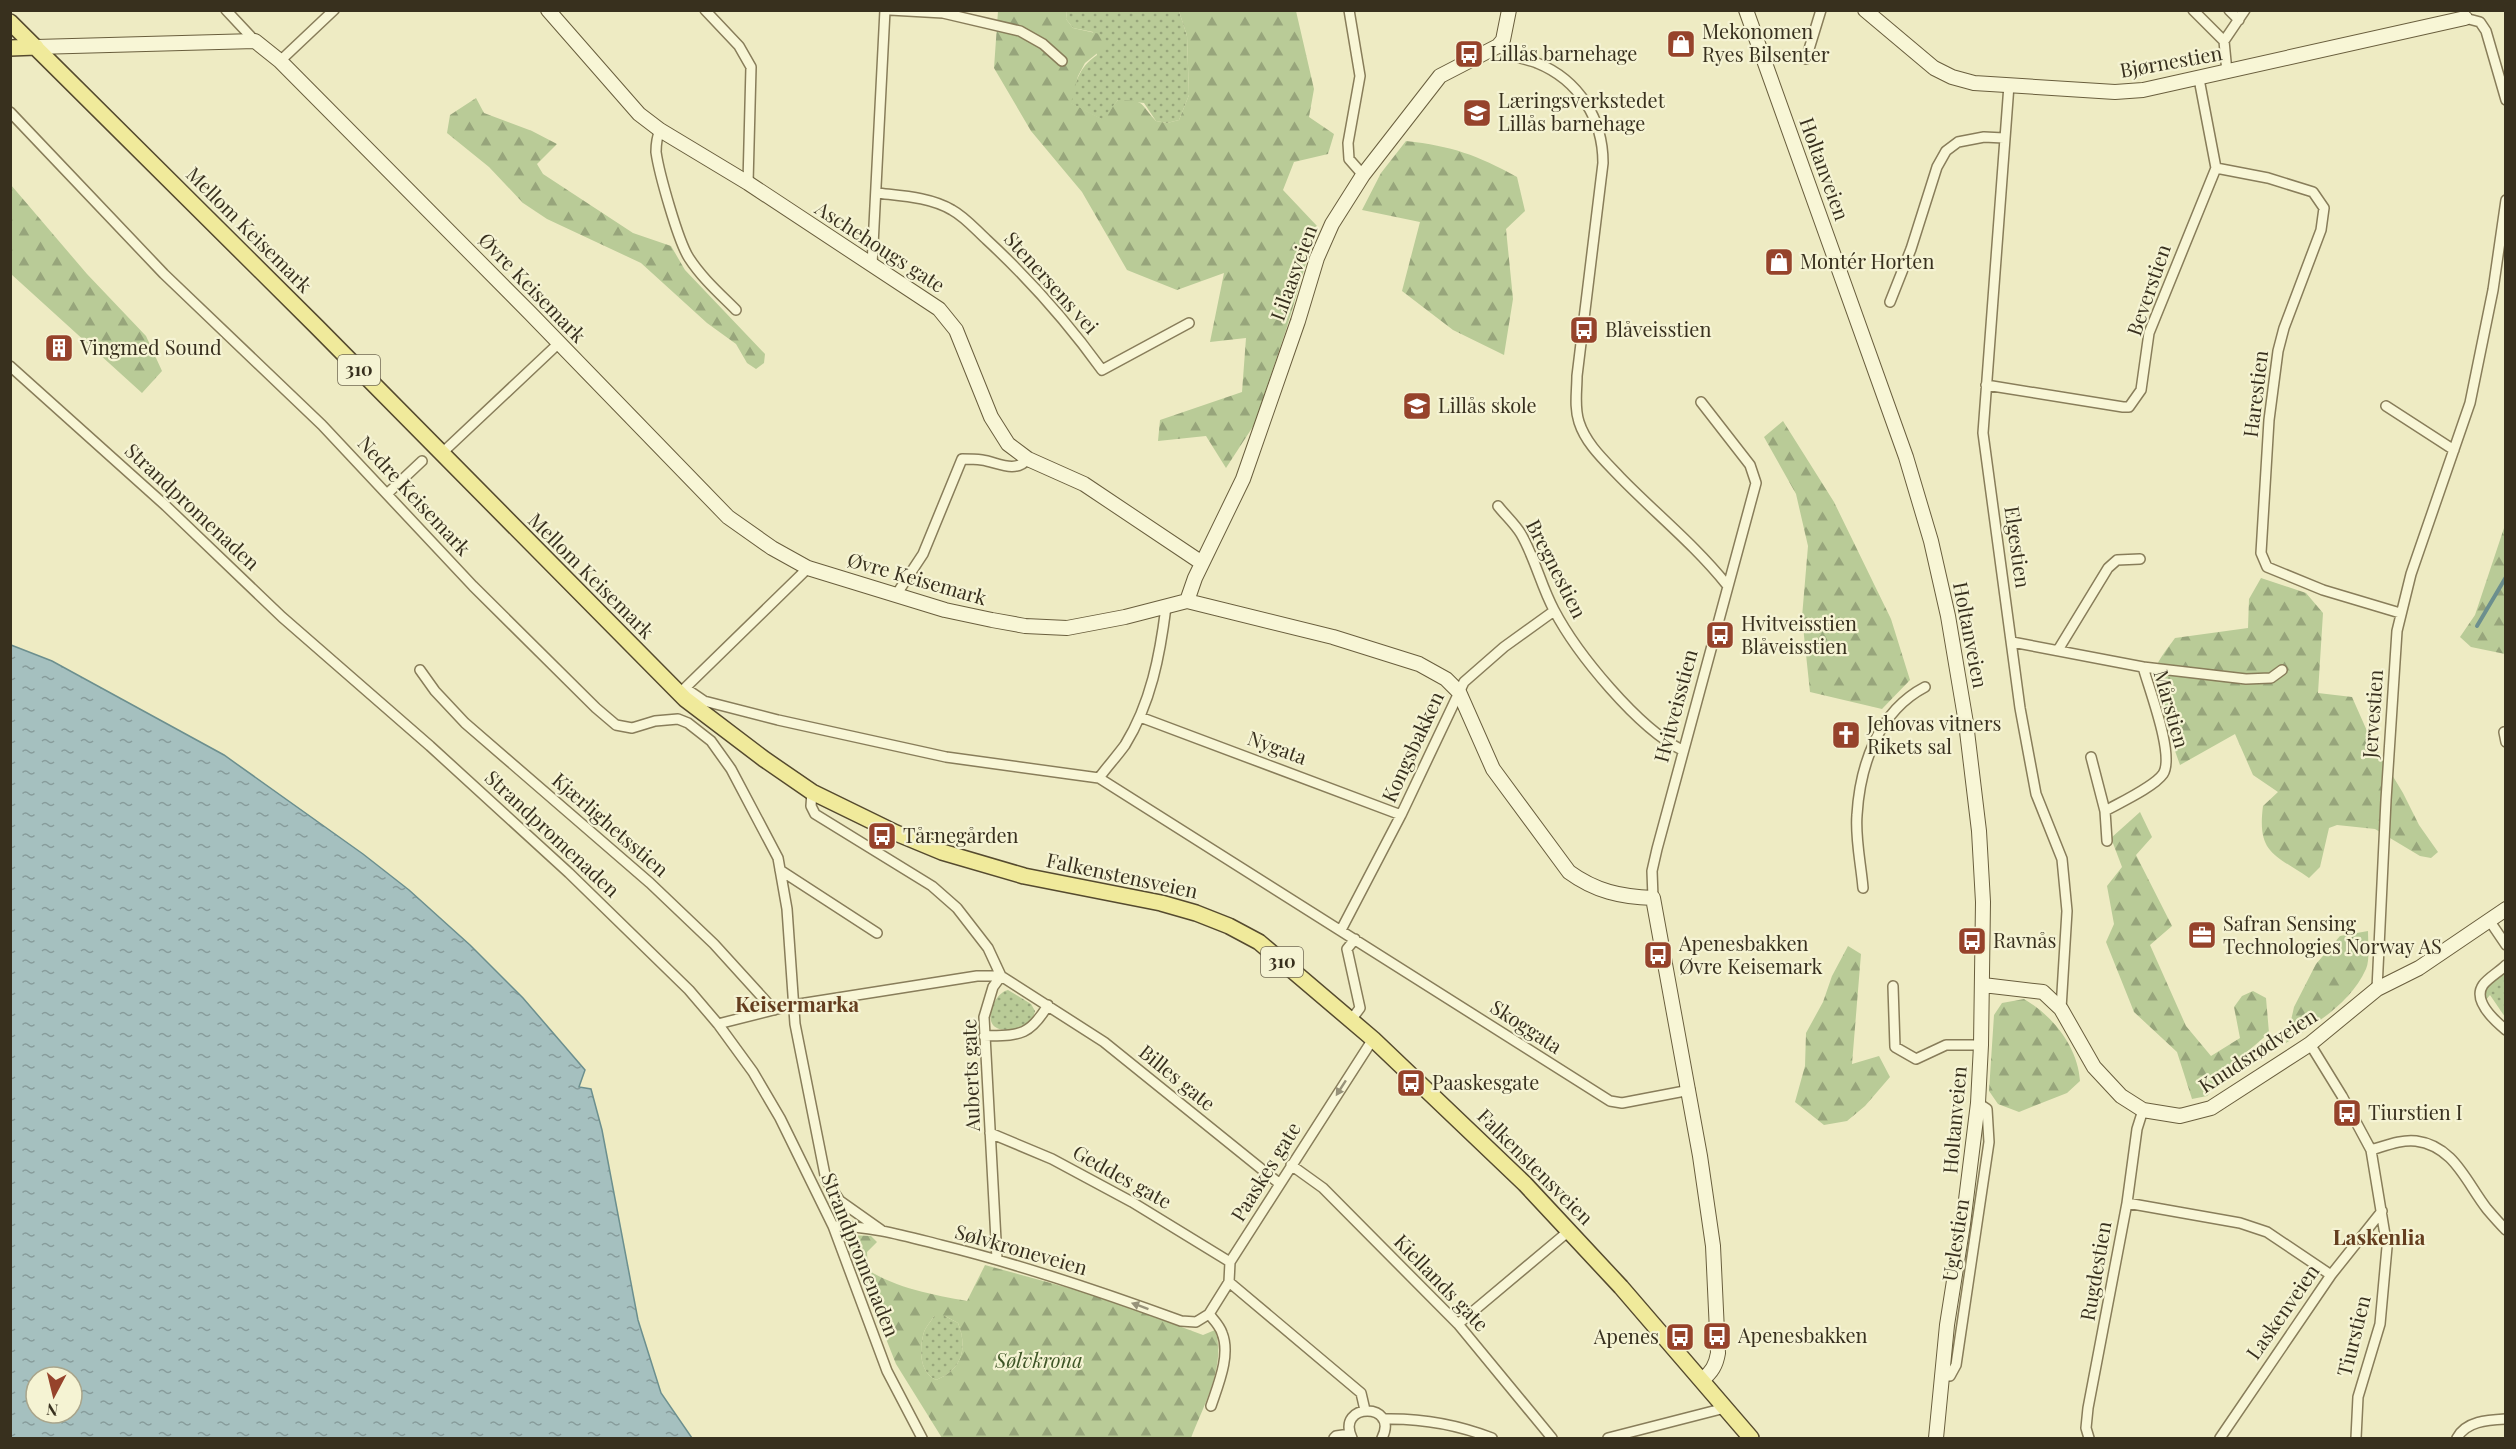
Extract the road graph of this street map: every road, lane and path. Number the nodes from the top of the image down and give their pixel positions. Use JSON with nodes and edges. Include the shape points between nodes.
{"nodes":[{"id":1,"x":226,"y":10,"type":"edge"},
{"id":2,"x":334,"y":10,"type":"edge"},
{"id":3,"x":548,"y":10,"type":"edge"},
{"id":4,"x":705,"y":10,"type":"edge"},
{"id":5,"x":888,"y":10,"type":"edge"},
{"id":6,"x":1349,"y":10,"type":"edge"},
{"id":7,"x":1509,"y":10,"type":"edge"},
{"id":8,"x":1746,"y":10,"type":"edge"},
{"id":9,"x":1821,"y":10,"type":"edge"},
{"id":10,"x":1865,"y":10,"type":"edge"},
{"id":11,"x":2193,"y":10,"type":"edge"},
{"id":12,"x":2229,"y":10,"type":"edge"},
{"id":13,"x":2245,"y":10,"type":"edge"},
{"id":14,"x":2465,"y":18,"type":"joint"},
{"id":15,"x":2239,"y":20,"type":"junction"},
{"id":16,"x":10,"y":22,"type":"edge"},
{"id":17,"x":255,"y":41,"type":"junction"},
{"id":18,"x":2224,"y":42,"type":"junction"},
{"id":19,"x":1498,"y":46,"type":"junction"},
{"id":20,"x":36,"y":47,"type":"junction"},
{"id":21,"x":10,"y":48,"type":"edge"},
{"id":22,"x":1806,"y":59,"type":"dead end"},
{"id":23,"x":280,"y":61,"type":"junction"},
{"id":24,"x":1062,"y":61,"type":"dead end"},
{"id":25,"x":2228,"y":72,"type":"junction"},
{"id":26,"x":2199,"y":79,"type":"junction"},
{"id":27,"x":2009,"y":85,"type":"junction"},
{"id":28,"x":2505,"y":100,"type":"edge"},
{"id":29,"x":10,"y":112,"type":"edge"},
{"id":30,"x":660,"y":129,"type":"junction"},
{"id":31,"x":2004,"y":138,"type":"junction"},
{"id":32,"x":2216,"y":168,"type":"junction"},
{"id":33,"x":1364,"y":175,"type":"junction"},
{"id":34,"x":748,"y":183,"type":"junction"},
{"id":35,"x":877,"y":193,"type":"junction"},
{"id":36,"x":2505,"y":200,"type":"edge"},
{"id":37,"x":872,"y":265,"type":"junction"},
{"id":38,"x":1890,"y":302,"type":"dead end"},
{"id":39,"x":736,"y":310,"type":"dead end"},
{"id":40,"x":1189,"y":323,"type":"dead end"},
{"id":41,"x":559,"y":343,"type":"junction"},
{"id":42,"x":10,"y":366,"type":"edge"},
{"id":43,"x":1986,"y":385,"type":"junction"},
{"id":44,"x":1701,"y":402,"type":"dead end"},
{"id":45,"x":2386,"y":406,"type":"dead end"},
{"id":46,"x":2454,"y":450,"type":"junction"},
{"id":47,"x":441,"y":454,"type":"junction"},
{"id":48,"x":1028,"y":459,"type":"junction"},
{"id":49,"x":422,"y":461,"type":"dead end"},
{"id":50,"x":388,"y":493,"type":"junction"},
{"id":51,"x":1498,"y":506,"type":"dead end"},
{"id":52,"x":2140,"y":559,"type":"dead end"},
{"id":53,"x":1202,"y":563,"type":"junction"},
{"id":54,"x":808,"y":568,"type":"junction"},
{"id":55,"x":1727,"y":585,"type":"junction"},
{"id":56,"x":896,"y":596,"type":"junction"},
{"id":57,"x":1187,"y":601,"type":"junction"},
{"id":58,"x":1166,"y":607,"type":"junction"},
{"id":59,"x":1554,"y":610,"type":"junction"},
{"id":60,"x":2400,"y":613,"type":"junction"},
{"id":61,"x":2012,"y":642,"type":"junction"},
{"id":62,"x":2058,"y":650,"type":"junction"},
{"id":63,"x":2143,"y":667,"type":"junction"},
{"id":64,"x":420,"y":670,"type":"dead end"},
{"id":65,"x":2282,"y":670,"type":"dead end"},
{"id":66,"x":1925,"y":687,"type":"dead end"},
{"id":67,"x":682,"y":691,"type":"junction"},
{"id":68,"x":1459,"y":692,"type":"junction"},
{"id":69,"x":1140,"y":717,"type":"junction"},
{"id":70,"x":1682,"y":750,"type":"junction"},
{"id":71,"x":2091,"y":757,"type":"dead end"},
{"id":72,"x":1099,"y":778,"type":"junction"},
{"id":73,"x":812,"y":792,"type":"junction"},
{"id":74,"x":2105,"y":812,"type":"junction"},
{"id":75,"x":1401,"y":815,"type":"junction"},
{"id":76,"x":2107,"y":841,"type":"dead end"},
{"id":77,"x":780,"y":870,"type":"junction"},
{"id":78,"x":1863,"y":888,"type":"dead end"},
{"id":79,"x":1653,"y":898,"type":"junction"},
{"id":80,"x":2505,"y":909,"type":"edge"},
{"id":81,"x":2489,"y":920,"type":"junction"},
{"id":82,"x":1341,"y":930,"type":"junction"},
{"id":83,"x":877,"y":933,"type":"dead end"},
{"id":84,"x":1355,"y":939,"type":"junction"},
{"id":85,"x":2505,"y":945,"type":"edge"},
{"id":86,"x":2505,"y":965,"type":"edge"},
{"id":87,"x":1001,"y":975,"type":"junction"},
{"id":88,"x":1983,"y":985,"type":"junction"},
{"id":89,"x":1893,"y":986,"type":"dead end"},
{"id":90,"x":2378,"y":989,"type":"junction"},
{"id":91,"x":793,"y":1005,"type":"junction"},
{"id":92,"x":1048,"y":1005,"type":"junction"},
{"id":93,"x":2061,"y":1009,"type":"junction"},
{"id":94,"x":774,"y":1010,"type":"junction"},
{"id":95,"x":1351,"y":1020,"type":"junction"},
{"id":96,"x":718,"y":1024,"type":"junction"},
{"id":97,"x":2505,"y":1030,"type":"edge"},
{"id":98,"x":984,"y":1036,"type":"junction"},
{"id":99,"x":1373,"y":1040,"type":"junction"},
{"id":100,"x":2310,"y":1044,"type":"junction"},
{"id":101,"x":1981,"y":1045,"type":"junction"},
{"id":102,"x":1690,"y":1090,"type":"junction"},
{"id":103,"x":2143,"y":1110,"type":"junction"},
{"id":104,"x":990,"y":1133,"type":"junction"},
{"id":105,"x":2371,"y":1150,"type":"junction"},
{"id":106,"x":1292,"y":1166,"type":"junction"},
{"id":107,"x":1280,"y":1184,"type":"junction"},
{"id":108,"x":2127,"y":1203,"type":"junction"},
{"id":109,"x":2382,"y":1211,"type":"junction"},
{"id":110,"x":833,"y":1226,"type":"junction"},
{"id":111,"x":881,"y":1230,"type":"junction"},
{"id":112,"x":1570,"y":1230,"type":"junction"},
{"id":113,"x":2505,"y":1230,"type":"edge"},
{"id":114,"x":997,"y":1259,"type":"junction"},
{"id":115,"x":1230,"y":1262,"type":"junction"},
{"id":116,"x":2331,"y":1275,"type":"junction"},
{"id":117,"x":1229,"y":1282,"type":"junction"},
{"id":118,"x":1209,"y":1314,"type":"junction"},
{"id":119,"x":1196,"y":1322,"type":"joint"},
{"id":120,"x":1458,"y":1324,"type":"junction"},
{"id":121,"x":1702,"y":1380,"type":"junction"},
{"id":122,"x":1211,"y":1406,"type":"dead end"},
{"id":123,"x":1725,"y":1408,"type":"junction"},
{"id":124,"x":1365,"y":1410,"type":"junction"},
{"id":125,"x":1383,"y":1419,"type":"junction"},
{"id":126,"x":2505,"y":1419,"type":"edge"},
{"id":127,"x":1351,"y":1436,"type":"edge"},
{"id":128,"x":922,"y":1438,"type":"edge"},
{"id":129,"x":1334,"y":1438,"type":"edge"},
{"id":130,"x":1382,"y":1438,"type":"edge"},
{"id":131,"x":1492,"y":1438,"type":"edge"},
{"id":132,"x":1552,"y":1438,"type":"edge"},
{"id":133,"x":1608,"y":1438,"type":"edge"},
{"id":134,"x":1750,"y":1438,"type":"edge"},
{"id":135,"x":1936,"y":1438,"type":"edge"},
{"id":136,"x":2090,"y":1438,"type":"edge"},
{"id":137,"x":2220,"y":1438,"type":"edge"},
{"id":138,"x":2356,"y":1438,"type":"edge"},
{"id":139,"x":2457,"y":1438,"type":"edge"}],
"edges":[{"from":1,"to":17,"type":"street"},
{"from":2,"to":23,"type":"street"},
{"from":3,"to":30,"type":"main road","name":"Aschehougs gate","via":[[639,114]]},
{"from":4,"to":34,"type":"street","via":[[739,46],[751,67]]},
{"from":5,"to":24,"type":"street","via":[[943,14],[1020,31]]},
{"from":5,"to":35,"type":"street"},
{"from":6,"to":33,"type":"street","via":[[1360,75],[1348,143],[1349,159]]},
{"from":7,"to":19,"type":"main road","via":[[1503,40]]},
{"from":8,"to":88,"type":"main road","name":"Holtanveien","via":[[1886,394],[1931,541],[1948,616],[1974,782],[1983,902]]},
{"from":9,"to":22,"type":"street"},
{"from":10,"to":27,"type":"main road","name":"Bjørnestien","via":[[1934,68],[1974,83]]},
{"from":11,"to":18,"type":"street"},
{"from":12,"to":15,"type":"street"},
{"from":13,"to":15,"type":"street"},
{"from":14,"to":25,"type":"main road","name":"Bjørnestien"},
{"from":14,"to":28,"type":"street","via":[[2474,18],[2487,31]]},
{"from":15,"to":18,"type":"street"},
{"from":16,"to":20,"type":"main road","number":"310"},
{"from":17,"to":20,"type":"main road"},
{"from":17,"to":23,"type":"main road","name":"Øvre Keisemark"},
{"from":18,"to":25,"type":"street"},
{"from":19,"to":33,"type":"main road","name":"Lilaasveien","via":[[1440,76]]},
{"from":19,"to":55,"type":"street","via":[[1567,81],[1588,105],[1601,137],[1603,163],[1577,376],[1579,422],[1596,451]]},
{"from":20,"to":21,"type":"main road"},
{"from":20,"to":47,"type":"main road","name":"Mellom Keisemark","number":"310"},
{"from":23,"to":41,"type":"main road","name":"Øvre Keisemark"},
{"from":25,"to":26,"type":"main road","name":"Bjørnestien"},
{"from":26,"to":27,"type":"main road","name":"Bjørnestien","via":[[2115,92]]},
{"from":26,"to":32,"type":"street"},
{"from":27,"to":31,"type":"street","name":"Elgestien"},
{"from":29,"to":50,"type":"street","name":"Nedre Keisemark","via":[[165,274]]},
{"from":30,"to":34,"type":"main road","name":"Aschehougs gate"},
{"from":30,"to":39,"type":"street","via":[[657,155],[687,255]]},
{"from":31,"to":38,"type":"street","via":[[1958,142],[1946,151]]},
{"from":31,"to":43,"type":"street","name":"Elgestien"},
{"from":32,"to":43,"type":"street","name":"Beverstien","via":[[2160,303],[2137,399],[2129,406]]},
{"from":32,"to":60,"type":"street","name":"Harestien","via":[[2313,192],[2324,208],[2321,230],[2278,351],[2269,420],[2261,553],[2267,567],[2323,590]]},
{"from":33,"to":53,"type":"main road","name":"Lilaasveien","via":[[1332,224],[1317,258],[1243,479]]},
{"from":34,"to":37,"type":"main road","name":"Aschehougs gate"},
{"from":35,"to":37,"type":"street"},
{"from":35,"to":40,"type":"street","name":"Stenersens vei","via":[[910,197],[954,210],[1008,260],[1079,337],[1102,370]]},
{"from":36,"to":46,"type":"street","name":"Jervestien","via":[[2493,290],[2470,403]]},
{"from":37,"to":48,"type":"main road","name":"Aschehougs gate","via":[[947,318],[963,345],[1000,435]]},
{"from":41,"to":47,"type":"street"},
{"from":41,"to":54,"type":"main road","name":"Øvre Keisemark","via":[[728,517]]},
{"from":42,"to":96,"type":"street","name":"Strandpromenaden","via":[[282,617],[569,873],[689,990]]},
{"from":43,"to":61,"type":"street","name":"Elgestien","via":[[1983,433]]},
{"from":44,"to":55,"type":"street","name":"Hvitveisstien","via":[[1750,465],[1756,483]]},
{"from":45,"to":46,"type":"street"},
{"from":46,"to":60,"type":"street","name":"Jervestien"},
{"from":47,"to":67,"type":"main road","name":"Mellom Keisemark","number":"310"},
{"from":48,"to":53,"type":"main road","name":"Aschehougs gate","via":[[1084,484]]},
{"from":48,"to":56,"type":"street","via":[[1014,466],[962,459],[923,554]]},
{"from":49,"to":50,"type":"street"},
{"from":50,"to":77,"type":"street","name":"Nedre Keisemark","via":[[473,586],[616,725],[632,728],[678,719],[711,741],[731,769],[778,858]]},
{"from":51,"to":59,"type":"street","name":"Bregnestien","via":[[1521,534]]},
{"from":52,"to":62,"type":"street","via":[[2116,560],[2108,568]]},
{"from":53,"to":57,"type":"main road","name":"Lilaasveien"},
{"from":54,"to":56,"type":"main road","name":"Øvre Keisemark"},
{"from":54,"to":67,"type":"street"},
{"from":55,"to":70,"type":"street","name":"Hvitveisstien"},
{"from":56,"to":58,"type":"main road","name":"Øvre Keisemark","via":[[992,620],[1048,628],[1089,624]]},
{"from":57,"to":58,"type":"main road","name":"Øvre Keisemark"},
{"from":57,"to":68,"type":"main road","name":"Øvre Keisemark","via":[[1396,656],[1446,679]]},
{"from":58,"to":69,"type":"street","via":[[1151,688]]},
{"from":59,"to":68,"type":"street","name":"Kongsbakken","via":[[1472,673]]},
{"from":59,"to":70,"type":"street","name":"Bregnestien","via":[[1582,654],[1617,694],[1663,741]]},
{"from":60,"to":90,"type":"street","name":"Jervestien","via":[[2386,800]]},
{"from":61,"to":62,"type":"street","name":"Mårstien"},
{"from":61,"to":93,"type":"street","name":"Elgestien","via":[[2036,794],[2062,859],[2067,911]]},
{"from":62,"to":63,"type":"street","name":"Mårstien"},
{"from":63,"to":65,"type":"street","via":[[2246,679],[2271,678]]},
{"from":63,"to":74,"type":"street","name":"Mårstien","via":[[2166,745],[2166,765],[2157,780]]},
{"from":64,"to":94,"type":"street","name":"Kjærlighetsstien","via":[[465,723],[650,883],[714,944]]},
{"from":66,"to":78,"type":"street","via":[[1911,694],[1881,726],[1871,745],[1857,815]]},
{"from":67,"to":72,"type":"street","name":"Mellom Keisemark","via":[[778,720],[946,757]]},
{"from":67,"to":73,"type":"main road","name":"Falkenstensveien","number":"310","via":[[764,759]]},
{"from":68,"to":75,"type":"street","name":"Kongsbakken"},
{"from":68,"to":79,"type":"main road","name":"Øvre Keisemark","via":[[1493,769],[1569,872],[1615,895]]},
{"from":69,"to":72,"type":"street","via":[[1125,745]]},
{"from":69,"to":75,"type":"street","name":"Nygata"},
{"from":70,"to":79,"type":"street","name":"Hvitveisstien","via":[[1652,871]]},
{"from":71,"to":74,"type":"street"},
{"from":72,"to":82,"type":"street","name":"Skoggata"},
{"from":73,"to":87,"type":"street","via":[[815,814],[933,886],[957,908],[988,948]]},
{"from":73,"to":95,"type":"main road","name":"Falkenstensveien","number":"310","via":[[852,814],[942,852],[1024,876],[1161,903],[1229,926],[1259,942]]},
{"from":74,"to":76,"type":"street"},
{"from":75,"to":82,"type":"street","name":"Kongsbakken"},
{"from":77,"to":83,"type":"street"},
{"from":77,"to":91,"type":"street","name":"Nedre Keisemark","via":[[787,909]]},
{"from":79,"to":102,"type":"main road"},
{"from":80,"to":81,"type":"main road","name":"Knudsrødveien"},
{"from":81,"to":85,"type":"street"},
{"from":81,"to":90,"type":"main road","name":"Knudsrødveien","via":[[2419,968]]},
{"from":82,"to":84,"type":"street","name":"Skoggata"},
{"from":84,"to":95,"type":"street","via":[[1347,949],[1360,1008]]},
{"from":84,"to":102,"type":"street","name":"Skoggata","via":[[1610,1101],[1622,1103]]},
{"from":86,"to":97,"type":"street","via":[[2482,986],[2480,996],[2486,1010]]},
{"from":87,"to":91,"type":"street"},
{"from":87,"to":92,"type":"street","name":"Billes gate"},
{"from":87,"to":98,"type":"street","name":"Auberts gate","via":[[989,998]]},
{"from":88,"to":93,"type":"main road","name":"Knudsrødveien","via":[[2043,992]]},
{"from":88,"to":101,"type":"main road","name":"Holtanveien"},
{"from":89,"to":101,"type":"street","via":[[1895,1047],[1916,1059],[1946,1045]]},
{"from":90,"to":100,"type":"main road","name":"Knudsrødveien"},
{"from":91,"to":94,"type":"street"},
{"from":91,"to":111,"type":"street","name":"Nedre Keisemark","via":[[825,1180],[840,1201]]},
{"from":92,"to":98,"type":"street","via":[[1029,1030]]},
{"from":92,"to":107,"type":"street","name":"Billes gate","via":[[1104,1042]]},
{"from":93,"to":103,"type":"main road","name":"Knudsrødveien","via":[[2094,1067],[2121,1096]]},
{"from":94,"to":96,"type":"street"},
{"from":95,"to":99,"type":"main road","name":"Falkenstensveien","number":"310"},
{"from":96,"to":110,"type":"street","name":"Strandpromenaden","via":[[780,1118]]},
{"from":98,"to":104,"type":"street","name":"Auberts gate"},
{"from":99,"to":106,"type":"street","name":"Paaskes gate","one_way":true},
{"from":99,"to":112,"type":"main road","name":"Falkenstensveien","number":"310"},
{"from":100,"to":103,"type":"main road","name":"Knudsrødveien","via":[[2211,1108],[2180,1116]]},
{"from":100,"to":105,"type":"street","name":"Tiurstien"},
{"from":101,"to":135,"type":"main road","name":"Holtanveien","via":[[1978,1103]]},
{"from":102,"to":121,"type":"main road","via":[[1713,1246],[1717,1315],[1716,1364]]},
{"from":103,"to":108,"type":"street","name":"Rugdestien"},
{"from":104,"to":114,"type":"street","name":"Auberts gate"},
{"from":104,"to":115,"type":"street","name":"Geddes gate","via":[[1052,1159],[1132,1202]]},
{"from":105,"to":109,"type":"street","name":"Tiurstien"},
{"from":105,"to":113,"type":"street","via":[[2414,1140],[2433,1145],[2459,1167]]},
{"from":106,"to":107,"type":"street","name":"Paaskes gate"},
{"from":106,"to":120,"type":"street","name":"Kiellands gate","via":[[1323,1188]]},
{"from":107,"to":115,"type":"street","name":"Paaskes gate"},
{"from":108,"to":116,"type":"street","via":[[2240,1223],[2267,1232]]},
{"from":108,"to":136,"type":"street","name":"Rugdestien","via":[[2088,1408],[2086,1428]]},
{"from":109,"to":116,"type":"street","name":"Laskenveien"},
{"from":109,"to":138,"type":"street","name":"Tiurstien","via":[[2387,1247],[2380,1324],[2358,1397]]},
{"from":110,"to":111,"type":"street","name":"Sølvkroneveien"},
{"from":110,"to":128,"type":"street","name":"Strandpromenaden","via":[[887,1371]]},
{"from":111,"to":114,"type":"street","name":"Sølvkroneveien"},
{"from":112,"to":120,"type":"street"},
{"from":112,"to":121,"type":"main road","name":"Falkenstensveien","number":"310"},
{"from":119,"to":114,"type":"street","name":"Sølvkroneveien","one_way":true,"via":[[1181,1321]]},
{"from":115,"to":117,"type":"street","name":"Paaskes gate"},
{"from":116,"to":137,"type":"street","name":"Laskenveien"},
{"from":117,"to":118,"type":"street","name":"Paaskes gate"},
{"from":117,"to":124,"type":"street","via":[[1361,1394]]},
{"from":118,"to":119,"type":"street","name":"Paaskes gate"},
{"from":118,"to":122,"type":"street","via":[[1222,1332],[1225,1350]]},
{"from":120,"to":132,"type":"street","name":"Kiellands gate"},
{"from":121,"to":123,"type":"main road","name":"Falkenstensveien","number":"310"},
{"from":123,"to":133,"type":"street"},
{"from":123,"to":134,"type":"main road","name":"Falkenstensveien","number":"310"},
{"from":124,"to":125,"type":"street"},
{"from":124,"to":127,"type":"street","via":[[1352,1418]]},
{"from":125,"to":130,"type":"street"},
{"from":125,"to":131,"type":"street","via":[[1440,1422]]},
{"from":126,"to":139,"type":"street","via":[[2465,1427]]},
{"from":127,"to":129,"type":"street"}]}
